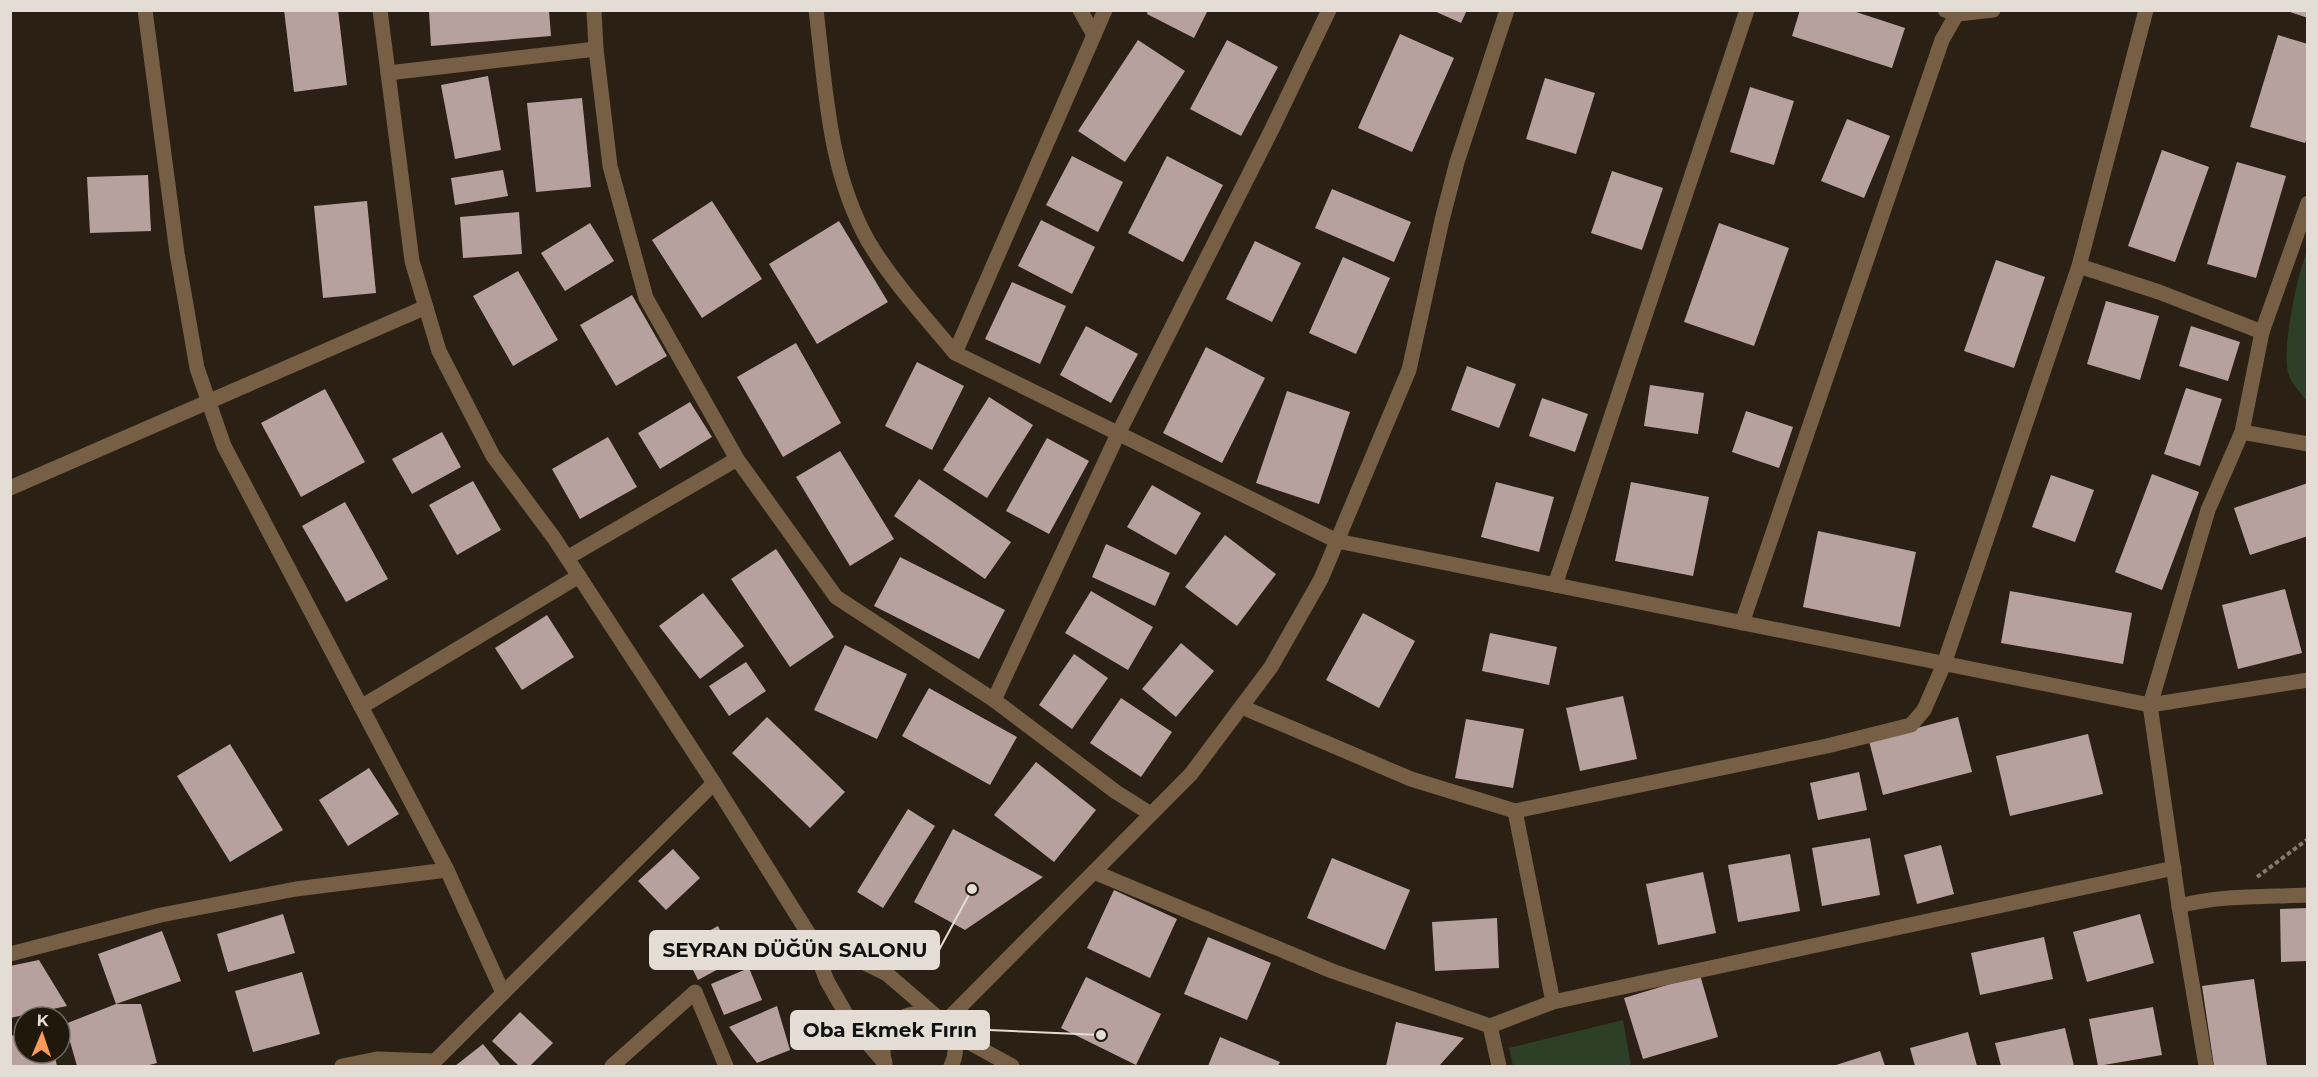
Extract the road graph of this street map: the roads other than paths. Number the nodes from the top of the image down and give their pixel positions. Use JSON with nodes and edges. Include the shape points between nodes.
{"nodes":[{"id":1,"x":145,"y":10,"type":"edge"},
{"id":2,"x":380,"y":10,"type":"edge"},
{"id":3,"x":594,"y":10,"type":"edge"},
{"id":4,"x":816,"y":10,"type":"edge"},
{"id":5,"x":1080,"y":10,"type":"edge"},
{"id":6,"x":1105,"y":10,"type":"edge"},
{"id":7,"x":1329,"y":10,"type":"edge"},
{"id":8,"x":1507,"y":10,"type":"edge"},
{"id":9,"x":1747,"y":10,"type":"edge"},
{"id":10,"x":1993,"y":10,"type":"edge"},
{"id":11,"x":2146,"y":10,"type":"edge"},
{"id":12,"x":1954,"y":12,"type":"edge"},
{"id":13,"x":1094,"y":35,"type":"junction"},
{"id":14,"x":596,"y":49,"type":"junction"},
{"id":15,"x":388,"y":73,"type":"junction"},
{"id":16,"x":2307,"y":203,"type":"edge"},
{"id":17,"x":2079,"y":266,"type":"junction"},
{"id":18,"x":426,"y":307,"type":"junction"},
{"id":19,"x":2262,"y":332,"type":"junction"},
{"id":20,"x":955,"y":353,"type":"junction"},
{"id":21,"x":209,"y":401,"type":"junction"},
{"id":22,"x":2242,"y":432,"type":"junction"},
{"id":23,"x":1118,"y":434,"type":"junction"},
{"id":24,"x":2307,"y":444,"type":"edge"},
{"id":25,"x":737,"y":459,"type":"junction"},
{"id":26,"x":10,"y":488,"type":"edge"},
{"id":27,"x":1337,"y":541,"type":"junction"},
{"id":28,"x":567,"y":558,"type":"junction"},
{"id":29,"x":579,"y":576,"type":"junction"},
{"id":30,"x":1555,"y":585,"type":"junction"},
{"id":31,"x":1742,"y":623,"type":"junction"},
{"id":32,"x":1944,"y":664,"type":"junction"},
{"id":33,"x":2307,"y":680,"type":"edge"},
{"id":34,"x":994,"y":700,"type":"junction"},
{"id":35,"x":2150,"y":705,"type":"junction"},
{"id":36,"x":361,"y":707,"type":"junction"},
{"id":37,"x":1242,"y":707,"type":"junction"},
{"id":38,"x":714,"y":783,"type":"junction"},
{"id":39,"x":1515,"y":810,"type":"junction"},
{"id":40,"x":1151,"y":814,"type":"junction"},
{"id":41,"x":2174,"y":868,"type":"junction"},
{"id":42,"x":447,"y":870,"type":"junction"},
{"id":43,"x":1094,"y":872,"type":"junction"},
{"id":44,"x":2307,"y":896,"type":"edge"},
{"id":45,"x":2179,"y":906,"type":"junction"},
{"id":46,"x":810,"y":936,"type":"junction"},
{"id":47,"x":10,"y":954,"type":"edge"},
{"id":48,"x":503,"y":993,"type":"junction"},
{"id":49,"x":1553,"y":1002,"type":"junction"},
{"id":50,"x":943,"y":1024,"type":"junction"},
{"id":51,"x":1490,"y":1026,"type":"junction"},
{"id":52,"x":880,"y":1060,"type":"edge"},
{"id":53,"x":433,"y":1064,"type":"edge"},
{"id":54,"x":342,"y":1066,"type":"edge"},
{"id":55,"x":612,"y":1066,"type":"edge"},
{"id":56,"x":726,"y":1066,"type":"edge"},
{"id":57,"x":951,"y":1066,"type":"edge"},
{"id":58,"x":1012,"y":1066,"type":"edge"},
{"id":59,"x":1499,"y":1066,"type":"edge"},
{"id":60,"x":2206,"y":1066,"type":"edge"}],
"edges":[{"from":1,"to":21,"type":"street","via":[[177,253],[197,368]]},
{"from":2,"to":15,"type":"street"},
{"from":3,"to":14,"type":"street"},
{"from":4,"to":20,"type":"street","via":[[831,140],[849,199],[868,241]]},
{"from":5,"to":13,"type":"street"},
{"from":6,"to":13,"type":"street"},
{"from":7,"to":23,"type":"street"},
{"from":8,"to":27,"type":"street","via":[[1454,173],[1408,370]]},
{"from":9,"to":30,"type":"street"},
{"from":10,"to":12,"type":"street"},
{"from":11,"to":17,"type":"street"},
{"from":12,"to":31,"type":"street"},
{"from":13,"to":20,"type":"street"},
{"from":14,"to":15,"type":"street"},
{"from":14,"to":25,"type":"street","via":[[610,166],[646,298]]},
{"from":15,"to":18,"type":"street","via":[[412,261]]},
{"from":16,"to":19,"type":"street"},
{"from":17,"to":19,"type":"street"},
{"from":17,"to":32,"type":"street"},
{"from":18,"to":21,"type":"street"},
{"from":18,"to":28,"type":"street","via":[[439,351],[493,456]]},
{"from":19,"to":22,"type":"street"},
{"from":20,"to":23,"type":"street"},
{"from":21,"to":26,"type":"street"},
{"from":21,"to":36,"type":"street","via":[[224,446]]},
{"from":22,"to":24,"type":"street"},
{"from":22,"to":35,"type":"street","via":[[2208,510]]},
{"from":23,"to":27,"type":"street"},
{"from":23,"to":34,"type":"street"},
{"from":25,"to":28,"type":"street"},
{"from":25,"to":34,"type":"street","via":[[836,597]]},
{"from":27,"to":30,"type":"street"},
{"from":27,"to":37,"type":"street","via":[[1310,599]]},
{"from":28,"to":29,"type":"street"},
{"from":29,"to":36,"type":"street"},
{"from":29,"to":38,"type":"street"},
{"from":30,"to":31,"type":"street"},
{"from":31,"to":32,"type":"street"},
{"from":32,"to":35,"type":"street"},
{"from":32,"to":39,"type":"street","via":[[1924,710],[1911,725]]},
{"from":33,"to":35,"type":"street"},
{"from":34,"to":40,"type":"street"},
{"from":35,"to":41,"type":"street"},
{"from":36,"to":42,"type":"street"},
{"from":37,"to":39,"type":"street","via":[[1411,779]]},
{"from":37,"to":40,"type":"street","via":[[1191,774]]},
{"from":38,"to":46,"type":"street"},
{"from":38,"to":48,"type":"street"},
{"from":39,"to":49,"type":"street"},
{"from":40,"to":43,"type":"street"},
{"from":41,"to":45,"type":"street"},
{"from":41,"to":49,"type":"street"},
{"from":42,"to":47,"type":"street","via":[[296,889],[161,915]]},
{"from":42,"to":48,"type":"street"},
{"from":43,"to":50,"type":"street"},
{"from":43,"to":51,"type":"street","via":[[1332,971]]},
{"from":44,"to":45,"type":"street","via":[[2230,897]]},
{"from":45,"to":60,"type":"street"},
{"from":46,"to":50,"type":"street","via":[[887,974]]},
{"from":46,"to":52,"type":"street","via":[[826,981],[853,1026]]},
{"from":48,"to":53,"type":"street"},
{"from":49,"to":51,"type":"street"},
{"from":50,"to":52,"type":"street","via":[[916,1013],[899,1019],[886,1032]]},
{"from":50,"to":57,"type":"street","via":[[956,1050]]},
{"from":50,"to":58,"type":"street"},
{"from":51,"to":59,"type":"street"},
{"from":53,"to":54,"type":"street","via":[[377,1059]]},
{"from":55,"to":56,"type":"street","via":[[695,992]]}]}
